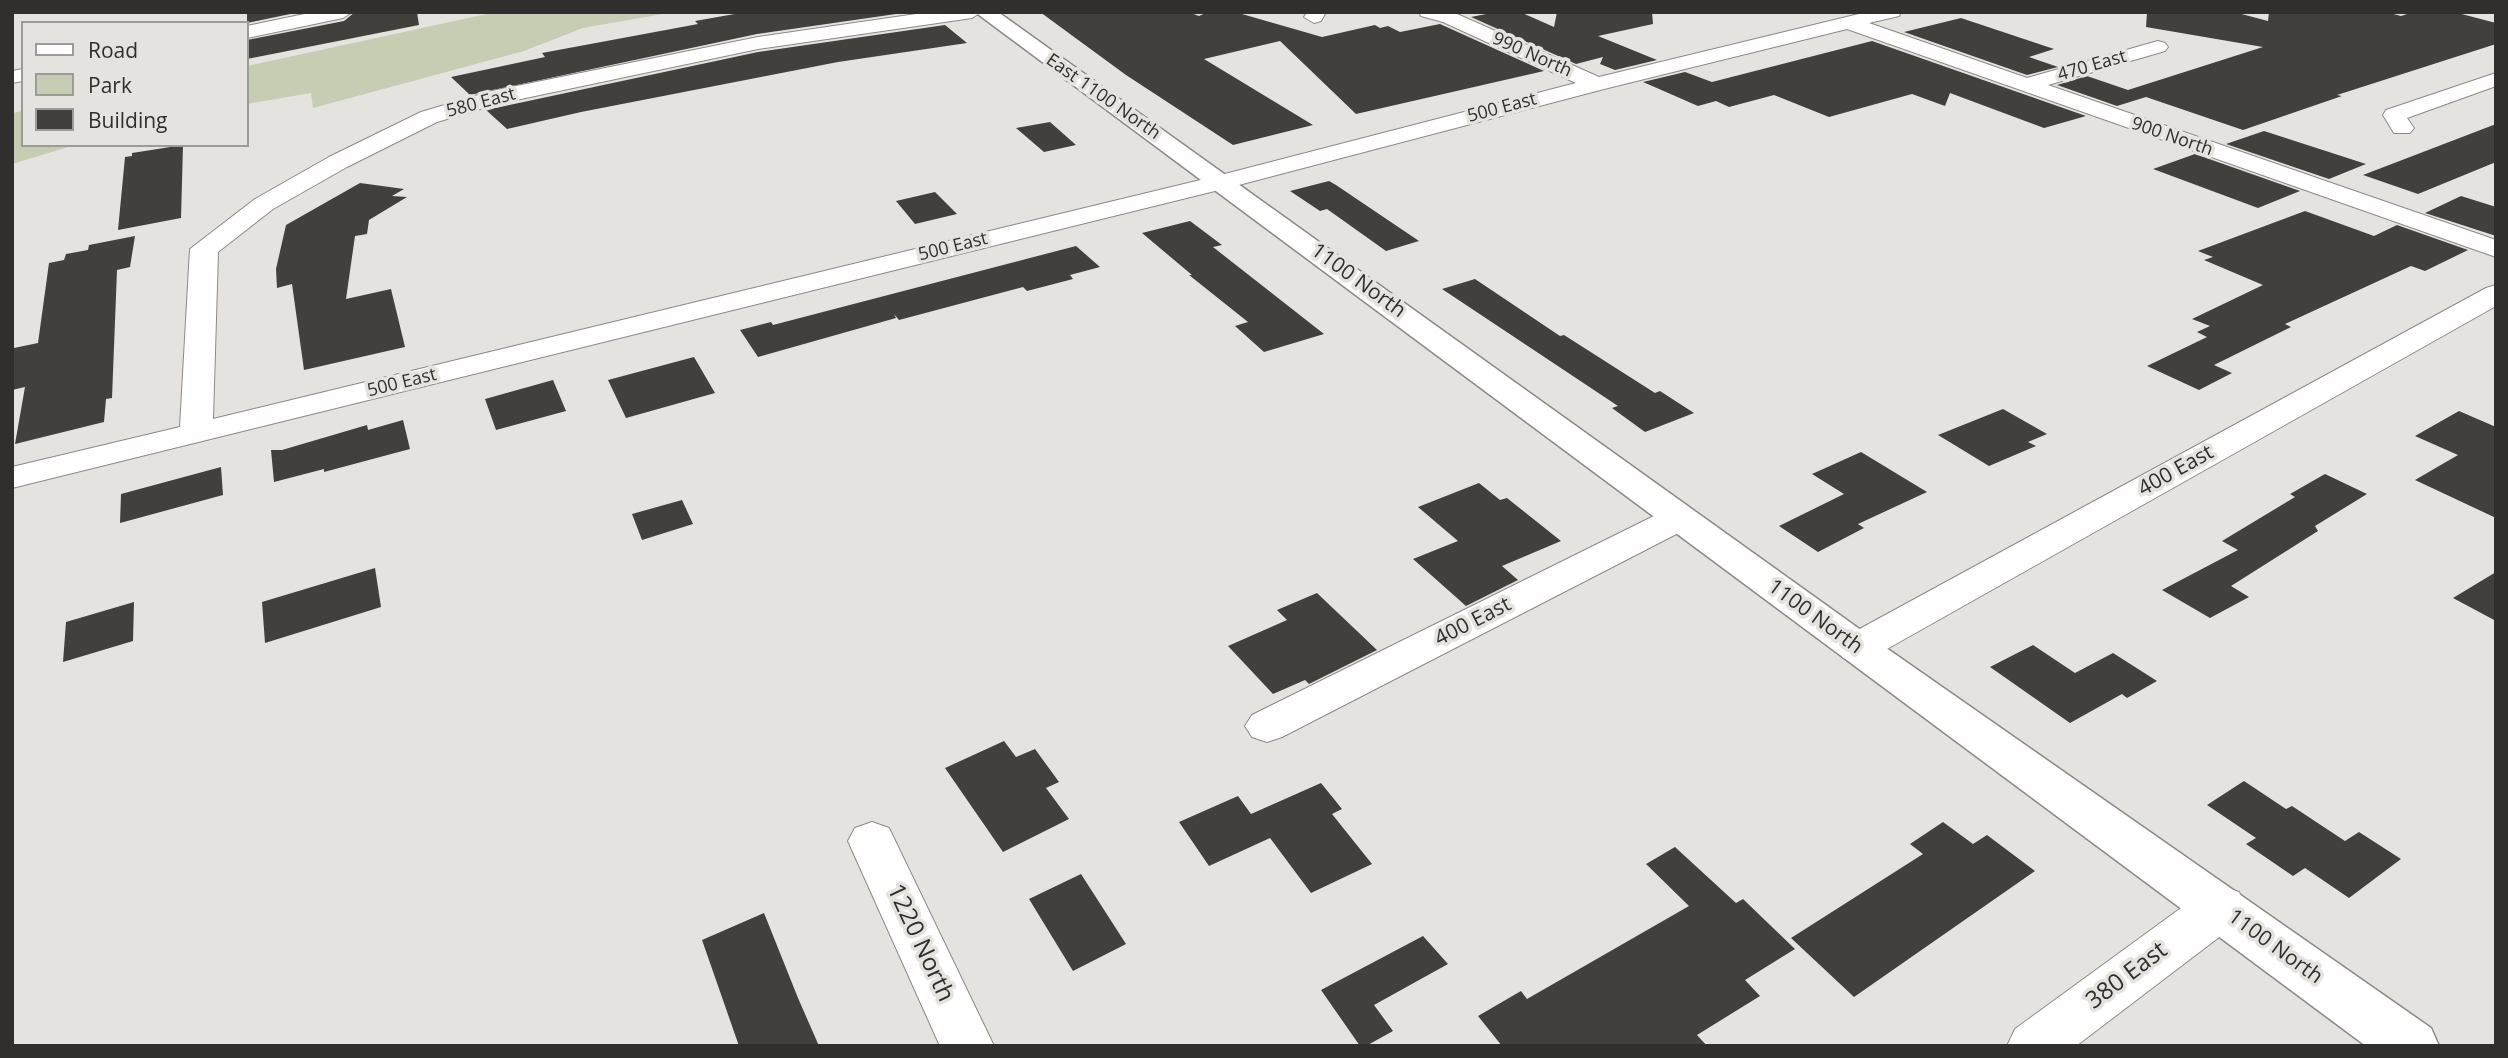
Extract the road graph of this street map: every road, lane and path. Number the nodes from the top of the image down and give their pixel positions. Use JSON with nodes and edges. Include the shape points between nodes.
{"nodes":[{"id":1,"x":343,"y":12,"type":"edge"},
{"id":2,"x":972,"y":12,"type":"edge"},
{"id":3,"x":985,"y":12,"type":"edge"},
{"id":4,"x":1428,"y":12,"type":"edge"},
{"id":5,"x":1892,"y":12,"type":"edge"},
{"id":6,"x":1849,"y":23,"type":"junction"},
{"id":7,"x":248,"y":32,"type":"edge"},
{"id":8,"x":2158,"y":47,"type":"dead end"},
{"id":9,"x":2496,"y":79,"type":"edge"},
{"id":10,"x":1597,"y":83,"type":"junction"},
{"id":11,"x":2025,"y":85,"type":"junction"},
{"id":12,"x":2402,"y":128,"type":"dead end"},
{"id":13,"x":1222,"y":181,"type":"junction"},
{"id":14,"x":2496,"y":249,"type":"edge"},
{"id":15,"x":2496,"y":294,"type":"edge"},
{"id":16,"x":196,"y":433,"type":"junction"},
{"id":17,"x":12,"y":478,"type":"edge"},
{"id":18,"x":1679,"y":518,"type":"junction"},
{"id":19,"x":1857,"y":648,"type":"junction"},
{"id":20,"x":1267,"y":726,"type":"dead end"},
{"id":21,"x":872,"y":841,"type":"dead end"},
{"id":22,"x":2221,"y":907,"type":"junction"},
{"id":23,"x":967,"y":1046,"type":"edge"},
{"id":24,"x":2034,"y":1046,"type":"edge"},
{"id":25,"x":2411,"y":1046,"type":"edge"}],
"edges":[{"from":1,"to":7,"type":"street"},
{"from":2,"to":16,"type":"street","name":"580 East","via":[[758,44],[492,98],[429,117],[338,162],[264,204],[204,249]]},
{"from":3,"to":13,"type":"street","name":"East 1100 North"},
{"from":4,"to":10,"type":"street","name":"990 North"},
{"from":5,"to":6,"type":"street","name":"500 East"},
{"from":6,"to":10,"type":"street","name":"500 East"},
{"from":6,"to":11,"type":"street","name":"900 North"},
{"from":8,"to":11,"type":"street","name":"470 East"},
{"from":9,"to":12,"type":"street","via":[[2394,115]]},
{"from":10,"to":13,"type":"street","name":"500 East"},
{"from":11,"to":14,"type":"street","name":"900 North"},
{"from":13,"to":16,"type":"street","name":"500 East"},
{"from":13,"to":18,"type":"street","name":"1100 North"},
{"from":15,"to":19,"type":"street","name":"400 East"},
{"from":16,"to":17,"type":"street","name":"500 East"},
{"from":18,"to":19,"type":"street","name":"1100 North"},
{"from":18,"to":20,"type":"street","name":"400 East"},
{"from":19,"to":22,"type":"street","name":"1100 North"},
{"from":21,"to":23,"type":"street","name":"1220 North"},
{"from":22,"to":24,"type":"street","name":"380 East"},
{"from":22,"to":25,"type":"street","name":"1100 North"}]}
